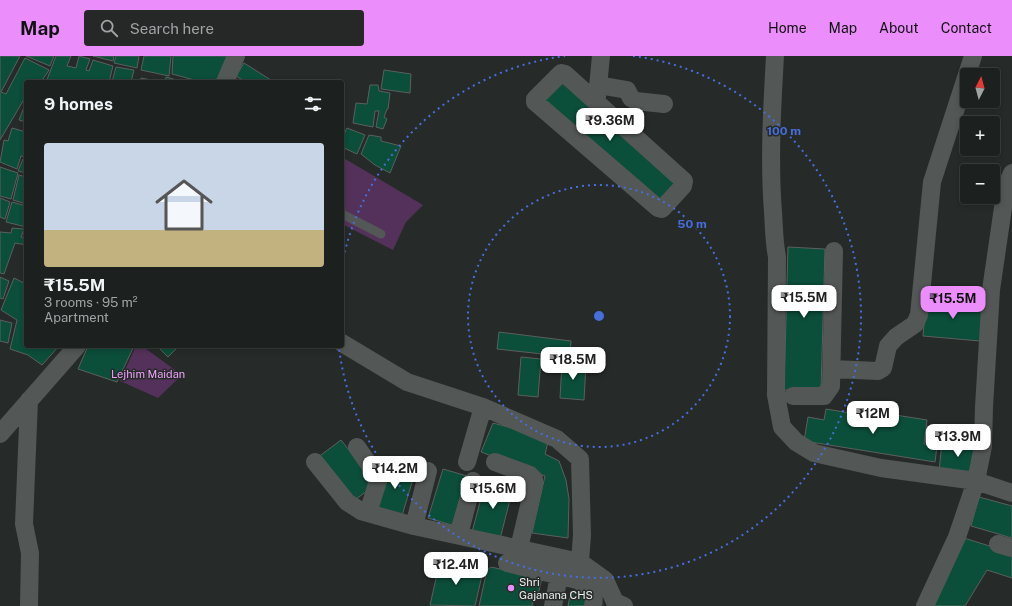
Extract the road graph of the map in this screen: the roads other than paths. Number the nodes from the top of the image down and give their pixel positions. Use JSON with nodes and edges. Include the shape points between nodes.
{"nodes":[{"id":1,"x":236,"y":56,"type":"edge"},
{"id":2,"x":600,"y":56,"type":"edge"},
{"id":3,"x":775,"y":56,"type":"edge"},
{"id":4,"x":973,"y":56,"type":"edge"},
{"id":5,"x":226,"y":80,"type":"edge"},
{"id":6,"x":597,"y":94,"type":"junction"},
{"id":7,"x":664,"y":104,"type":"dead end"},
{"id":8,"x":1012,"y":173,"type":"edge"},
{"id":9,"x":344,"y":215,"type":"edge"},
{"id":10,"x":381,"y":234,"type":"dead end"},
{"id":11,"x":834,"y":251,"type":"dead end"},
{"id":12,"x":344,"y":344,"type":"edge"},
{"id":13,"x":75,"y":348,"type":"edge"},
{"id":14,"x":832,"y":369,"type":"junction"},
{"id":15,"x":793,"y":396,"type":"dead end"},
{"id":16,"x":29,"y":400,"type":"junction"},
{"id":17,"x":483,"y":407,"type":"junction"},
{"id":18,"x":0,"y":434,"type":"edge"},
{"id":19,"x":357,"y":447,"type":"dead end"},
{"id":20,"x":315,"y":462,"type":"dead end"},
{"id":21,"x":467,"y":462,"type":"dead end"},
{"id":22,"x":495,"y":462,"type":"dead end"},
{"id":23,"x":428,"y":471,"type":"dead end"},
{"id":24,"x":976,"y":481,"type":"junction"},
{"id":25,"x":473,"y":482,"type":"dead end"},
{"id":26,"x":1012,"y":492,"type":"edge"},
{"id":27,"x":368,"y":513,"type":"junction"},
{"id":28,"x":414,"y":526,"type":"junction"},
{"id":29,"x":459,"y":535,"type":"junction"},
{"id":30,"x":519,"y":548,"type":"junction"},
{"id":31,"x":580,"y":562,"type":"junction"},
{"id":32,"x":507,"y":563,"type":"dead end"},
{"id":33,"x":559,"y":576,"type":"junction"},
{"id":34,"x":577,"y":580,"type":"junction"},
{"id":35,"x":596,"y":592,"type":"edge"},
{"id":36,"x":617,"y":604,"type":"edge"},
{"id":37,"x":28,"y":606,"type":"edge"},
{"id":38,"x":553,"y":606,"type":"edge"},
{"id":39,"x":925,"y":606,"type":"edge"}],
"edges":[{"from":1,"to":5,"type":"street"},
{"from":2,"to":6,"type":"street"},
{"from":3,"to":24,"type":"street","via":[[770,182],[777,257],[776,395],[782,427],[796,442],[814,453],[881,468]]},
{"from":4,"to":14,"type":"street","via":[[932,182],[919,315],[915,324],[888,346],[883,368],[878,371]]},
{"from":6,"to":6,"type":"street","via":[[684,181],[683,186],[662,209],[534,101],[561,73]]},
{"from":6,"to":7,"type":"street","via":[[627,90],[636,101]]},
{"from":8,"to":24,"type":"street","via":[[1006,187],[991,290],[983,446]]},
{"from":9,"to":10,"type":"lane"},
{"from":11,"to":14,"type":"street"},
{"from":12,"to":17,"type":"street","via":[[407,382]]},
{"from":13,"to":16,"type":"street"},
{"from":14,"to":15,"type":"street","via":[[831,386],[824,396]]},
{"from":16,"to":18,"type":"street"},
{"from":16,"to":37,"type":"street","via":[[24,524],[30,553]]},
{"from":17,"to":21,"type":"street"},
{"from":17,"to":31,"type":"street","via":[[557,439],[580,459]]},
{"from":19,"to":27,"type":"street","via":[[378,481]]},
{"from":20,"to":27,"type":"street","via":[[347,502]]},
{"from":22,"to":30,"type":"street","via":[[530,475],[534,479]]},
{"from":23,"to":28,"type":"street"},
{"from":24,"to":26,"type":"street"},
{"from":24,"to":39,"type":"street","via":[[957,537]]},
{"from":25,"to":29,"type":"street"},
{"from":27,"to":28,"type":"street"},
{"from":28,"to":29,"type":"street"},
{"from":29,"to":30,"type":"street"},
{"from":30,"to":31,"type":"street"},
{"from":31,"to":34,"type":"street"},
{"from":31,"to":35,"type":"street"},
{"from":32,"to":33,"type":"street"},
{"from":33,"to":34,"type":"street"},
{"from":33,"to":38,"type":"street"},
{"from":34,"to":35,"type":"street"},
{"from":35,"to":36,"type":"street"}]}
